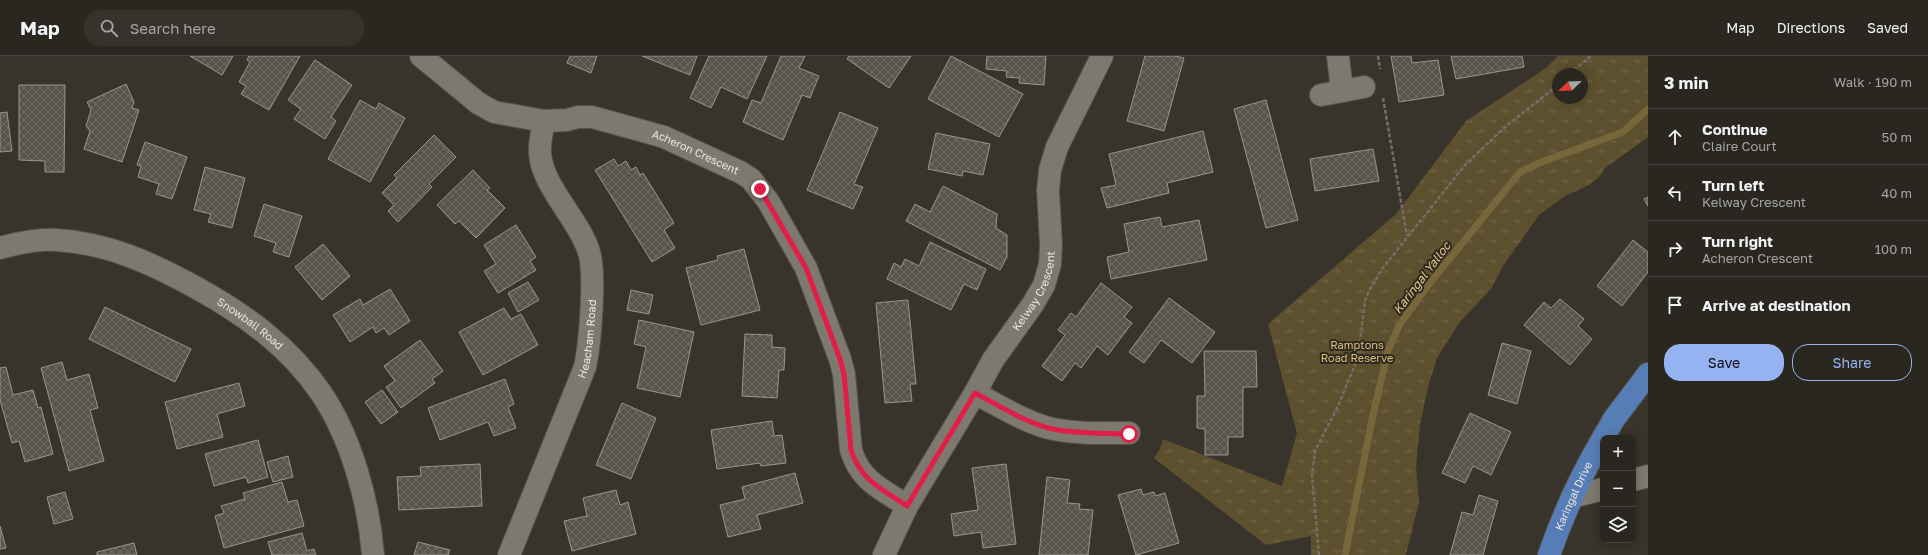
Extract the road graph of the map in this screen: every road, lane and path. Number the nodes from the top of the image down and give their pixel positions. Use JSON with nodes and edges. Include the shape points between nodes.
{"nodes":[{"id":1,"x":421,"y":56,"type":"edge"},
{"id":2,"x":1102,"y":56,"type":"edge"},
{"id":3,"x":1338,"y":56,"type":"edge"},
{"id":4,"x":1378,"y":56,"type":"edge"},
{"id":5,"x":1591,"y":56,"type":"edge"},
{"id":6,"x":1576,"y":68,"type":"edge"},
{"id":7,"x":1380,"y":72,"type":"dead end"},
{"id":8,"x":1552,"y":89,"type":"edge"},
{"id":9,"x":1342,"y":91,"type":"junction"},
{"id":10,"x":1373,"y":91,"type":"joint"},
{"id":11,"x":1321,"y":95,"type":"dead end"},
{"id":12,"x":544,"y":121,"type":"junction"},
{"id":13,"x":1407,"y":236,"type":"junction"},
{"id":14,"x":0,"y":248,"type":"edge"},
{"id":15,"x":1648,"y":374,"type":"edge"},
{"id":16,"x":975,"y":393,"type":"junction"},
{"id":17,"x":1129,"y":434,"type":"dead end"},
{"id":18,"x":1605,"y":435,"type":"edge"},
{"id":19,"x":1600,"y":444,"type":"edge"},
{"id":20,"x":1648,"y":476,"type":"edge"},
{"id":21,"x":1636,"y":479,"type":"edge"},
{"id":22,"x":1600,"y":490,"type":"edge"},
{"id":23,"x":1572,"y":497,"type":"junction"},
{"id":24,"x":907,"y":506,"type":"junction"},
{"id":25,"x":373,"y":555,"type":"edge"},
{"id":26,"x":509,"y":555,"type":"edge"},
{"id":27,"x":884,"y":555,"type":"edge"},
{"id":28,"x":1319,"y":555,"type":"edge"},
{"id":29,"x":1549,"y":555,"type":"edge"}],
"edges":[{"from":1,"to":12,"type":"street","name":"Acheron Crescent","via":[[478,103],[494,112]]},
{"from":2,"to":16,"type":"street","name":"Kelway Crescent","via":[[1057,147],[1050,170],[1048,190],[1051,245],[1050,264],[1044,285],[992,360]]},
{"from":3,"to":9,"type":"street"},
{"from":4,"to":7,"type":"path"},
{"from":5,"to":6,"type":"path"},
{"from":8,"to":13,"type":"path","via":[[1499,132],[1465,164]]},
{"from":9,"to":10,"type":"street"},
{"from":9,"to":11,"type":"street"},
{"from":10,"to":13,"type":"path"},
{"from":12,"to":24,"type":"street","name":"Acheron Crescent","via":[[592,117],[664,137],[740,172],[760,189],[806,268],[835,344],[844,374],[854,462],[863,475]]},
{"from":12,"to":26,"type":"street","name":"Heacham Road","via":[[540,153],[542,166],[583,235],[590,253],[592,271],[588,351],[582,374]]},
{"from":13,"to":28,"type":"path","via":[[1368,290],[1364,301],[1355,365],[1315,451],[1312,475]]},
{"from":14,"to":25,"type":"street","name":"Snowball Road","via":[[23,242],[56,240],[89,244],[127,254],[230,306],[268,335],[299,363],[322,394],[337,422],[357,471],[368,510]]},
{"from":15,"to":18,"type":"main road","name":"Karingal Drive"},
{"from":16,"to":17,"type":"street","via":[[1016,415],[1052,429]]},
{"from":16,"to":24,"type":"street","name":"Kelway Crescent"},
{"from":19,"to":23,"type":"main road","name":"Karingal Drive"},
{"from":20,"to":21,"type":"street"},
{"from":22,"to":23,"type":"street"},
{"from":23,"to":29,"type":"main road","name":"Karingal Drive"},
{"from":24,"to":27,"type":"street"}]}
